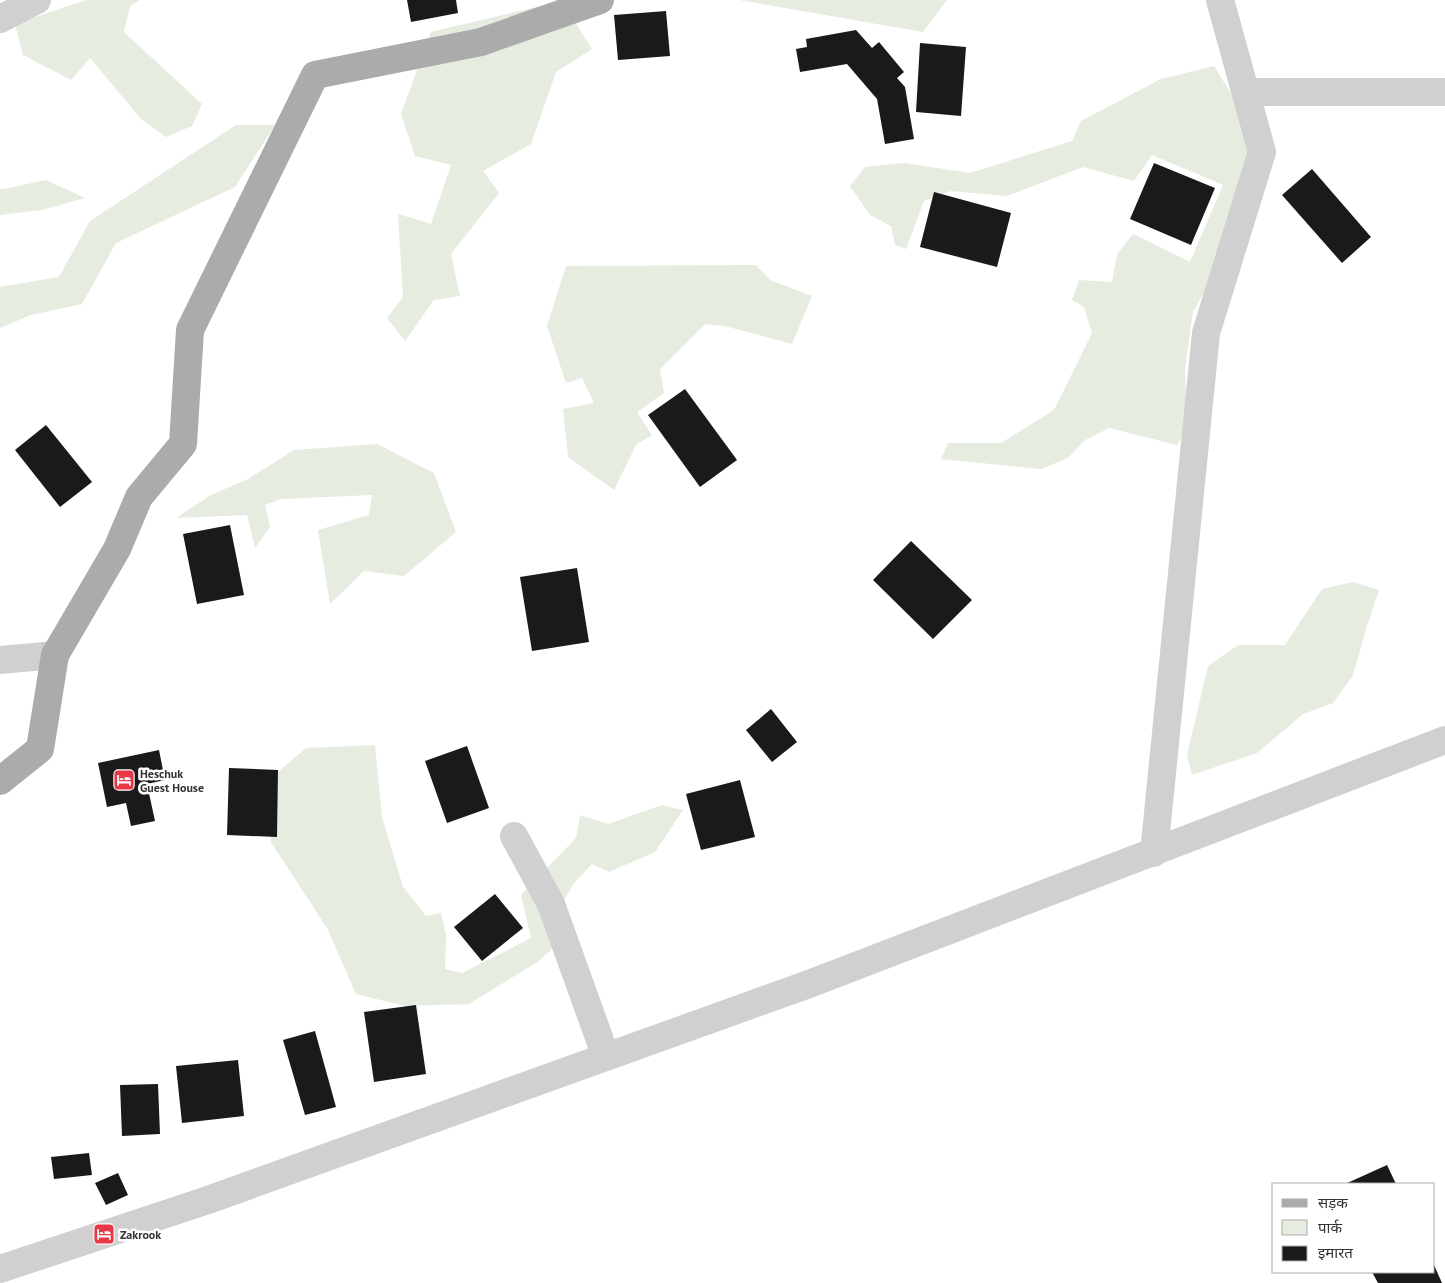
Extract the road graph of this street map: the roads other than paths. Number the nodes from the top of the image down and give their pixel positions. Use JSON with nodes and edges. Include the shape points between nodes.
{"nodes":[{"id":1,"x":37,"y":0,"type":"edge"},
{"id":2,"x":600,"y":0,"type":"edge"},
{"id":3,"x":1220,"y":0,"type":"edge"},
{"id":4,"x":0,"y":19,"type":"edge"},
{"id":5,"x":1246,"y":92,"type":"junction"},
{"id":6,"x":1445,"y":92,"type":"edge"},
{"id":7,"x":55,"y":655,"type":"junction"},
{"id":8,"x":0,"y":660,"type":"edge"},
{"id":9,"x":1445,"y":740,"type":"edge"},
{"id":10,"x":0,"y":781,"type":"edge"},
{"id":11,"x":514,"y":836,"type":"dead end"},
{"id":12,"x":1154,"y":853,"type":"junction"},
{"id":13,"x":606,"y":1057,"type":"junction"},
{"id":14,"x":0,"y":1269,"type":"edge"}],
"edges":[{"from":1,"to":4,"type":"street"},
{"from":2,"to":7,"type":"main road","via":[[481,42],[315,75],[190,330],[183,444],[139,497],[117,548]]},
{"from":3,"to":5,"type":"street"},
{"from":5,"to":6,"type":"street"},
{"from":5,"to":12,"type":"street","via":[[1262,152],[1206,333]]},
{"from":7,"to":8,"type":"street"},
{"from":7,"to":10,"type":"main road","via":[[40,749]]},
{"from":9,"to":12,"type":"street"},
{"from":11,"to":13,"type":"street","via":[[551,904]]},
{"from":12,"to":13,"type":"street"},
{"from":13,"to":14,"type":"street","via":[[217,1196]]}]}
